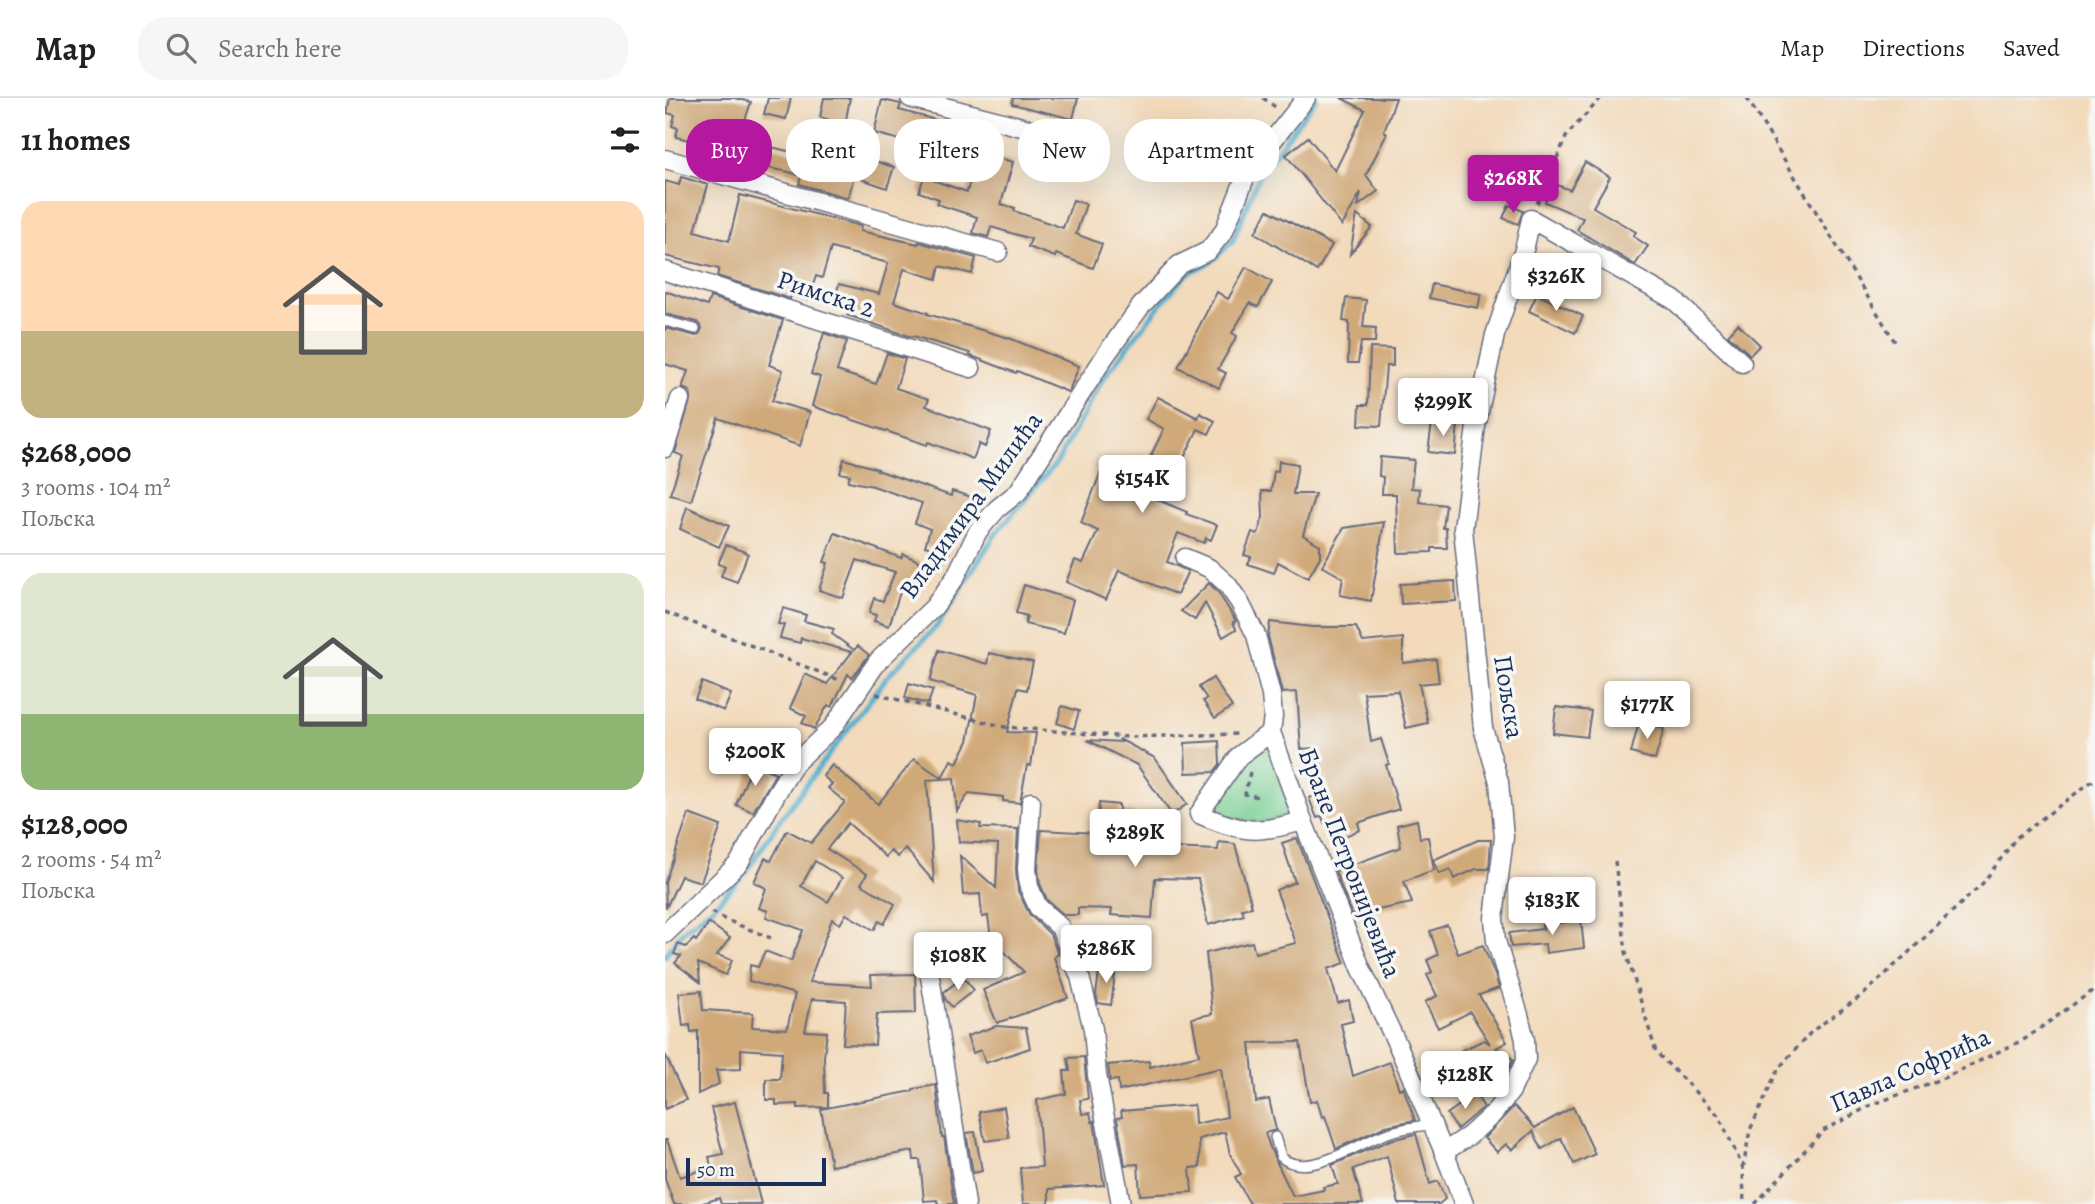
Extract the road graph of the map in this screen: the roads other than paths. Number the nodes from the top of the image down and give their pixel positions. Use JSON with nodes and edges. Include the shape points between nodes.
{"nodes":[{"id":1,"x":910,"y":98,"type":"edge"},
{"id":2,"x":1306,"y":98,"type":"edge"},
{"id":3,"x":1018,"y":126,"type":"edge"},
{"id":4,"x":665,"y":159,"type":"edge"},
{"id":5,"x":998,"y":252,"type":"dead end"},
{"id":6,"x":665,"y":271,"type":"edge"},
{"id":7,"x":665,"y":321,"type":"edge"},
{"id":8,"x":695,"y":329,"type":"dead end"},
{"id":9,"x":1742,"y":363,"type":"dead end"},
{"id":10,"x":971,"y":368,"type":"dead end"},
{"id":11,"x":680,"y":399,"type":"dead end"},
{"id":12,"x":665,"y":448,"type":"edge"},
{"id":13,"x":1185,"y":558,"type":"dead end"},
{"id":14,"x":1271,"y":732,"type":"junction"},
{"id":15,"x":1031,"y":802,"type":"dead end"},
{"id":16,"x":1303,"y":821,"type":"junction"},
{"id":17,"x":665,"y":934,"type":"edge"},
{"id":18,"x":929,"y":970,"type":"dead end"},
{"id":19,"x":1431,"y":1124,"type":"junction"},
{"id":20,"x":1275,"y":1137,"type":"dead end"},
{"id":21,"x":1444,"y":1152,"type":"junction"},
{"id":22,"x":966,"y":1204,"type":"edge"},
{"id":23,"x":1121,"y":1204,"type":"edge"},
{"id":24,"x":1464,"y":1204,"type":"edge"}],
"edges":[{"from":1,"to":3,"type":"street"},
{"from":2,"to":17,"type":"street","name":"Владимира Милића","via":[[1247,173],[1224,231],[1208,251],[1179,265],[1141,306],[1018,492],[978,531],[955,578],[934,607],[878,661],[833,727],[795,764],[739,863]]},
{"from":4,"to":5,"type":"street"},
{"from":6,"to":10,"type":"street","name":"Римска 2"},
{"from":7,"to":8,"type":"lane"},
{"from":9,"to":21,"type":"street","name":"Пољска","via":[[1674,300],[1531,219],[1495,335],[1476,426],[1463,529],[1483,728],[1499,782],[1503,823],[1496,941],[1519,1015],[1526,1059],[1511,1091],[1493,1114]]},
{"from":11,"to":12,"type":"street"},
{"from":13,"to":14,"type":"street","name":"Бране Петронијевића","via":[[1219,576],[1249,618],[1268,673]]},
{"from":14,"to":16,"type":"street","name":"Бране Петронијевића"},
{"from":14,"to":16,"type":"street","via":[[1240,756],[1199,814],[1231,828],[1249,830]]},
{"from":15,"to":23,"type":"street","via":[[1029,887],[1038,907],[1060,927],[1080,977],[1093,1029]]},
{"from":16,"to":19,"type":"street","name":"Бране Петронијевића","via":[[1361,968]]},
{"from":18,"to":22,"type":"street"},
{"from":19,"to":20,"type":"lane","via":[[1385,1134],[1301,1166],[1281,1157]]},
{"from":19,"to":21,"type":"street","name":"Бране Петронијевића"},
{"from":21,"to":24,"type":"street","name":"Бране Петронијевића"}]}
